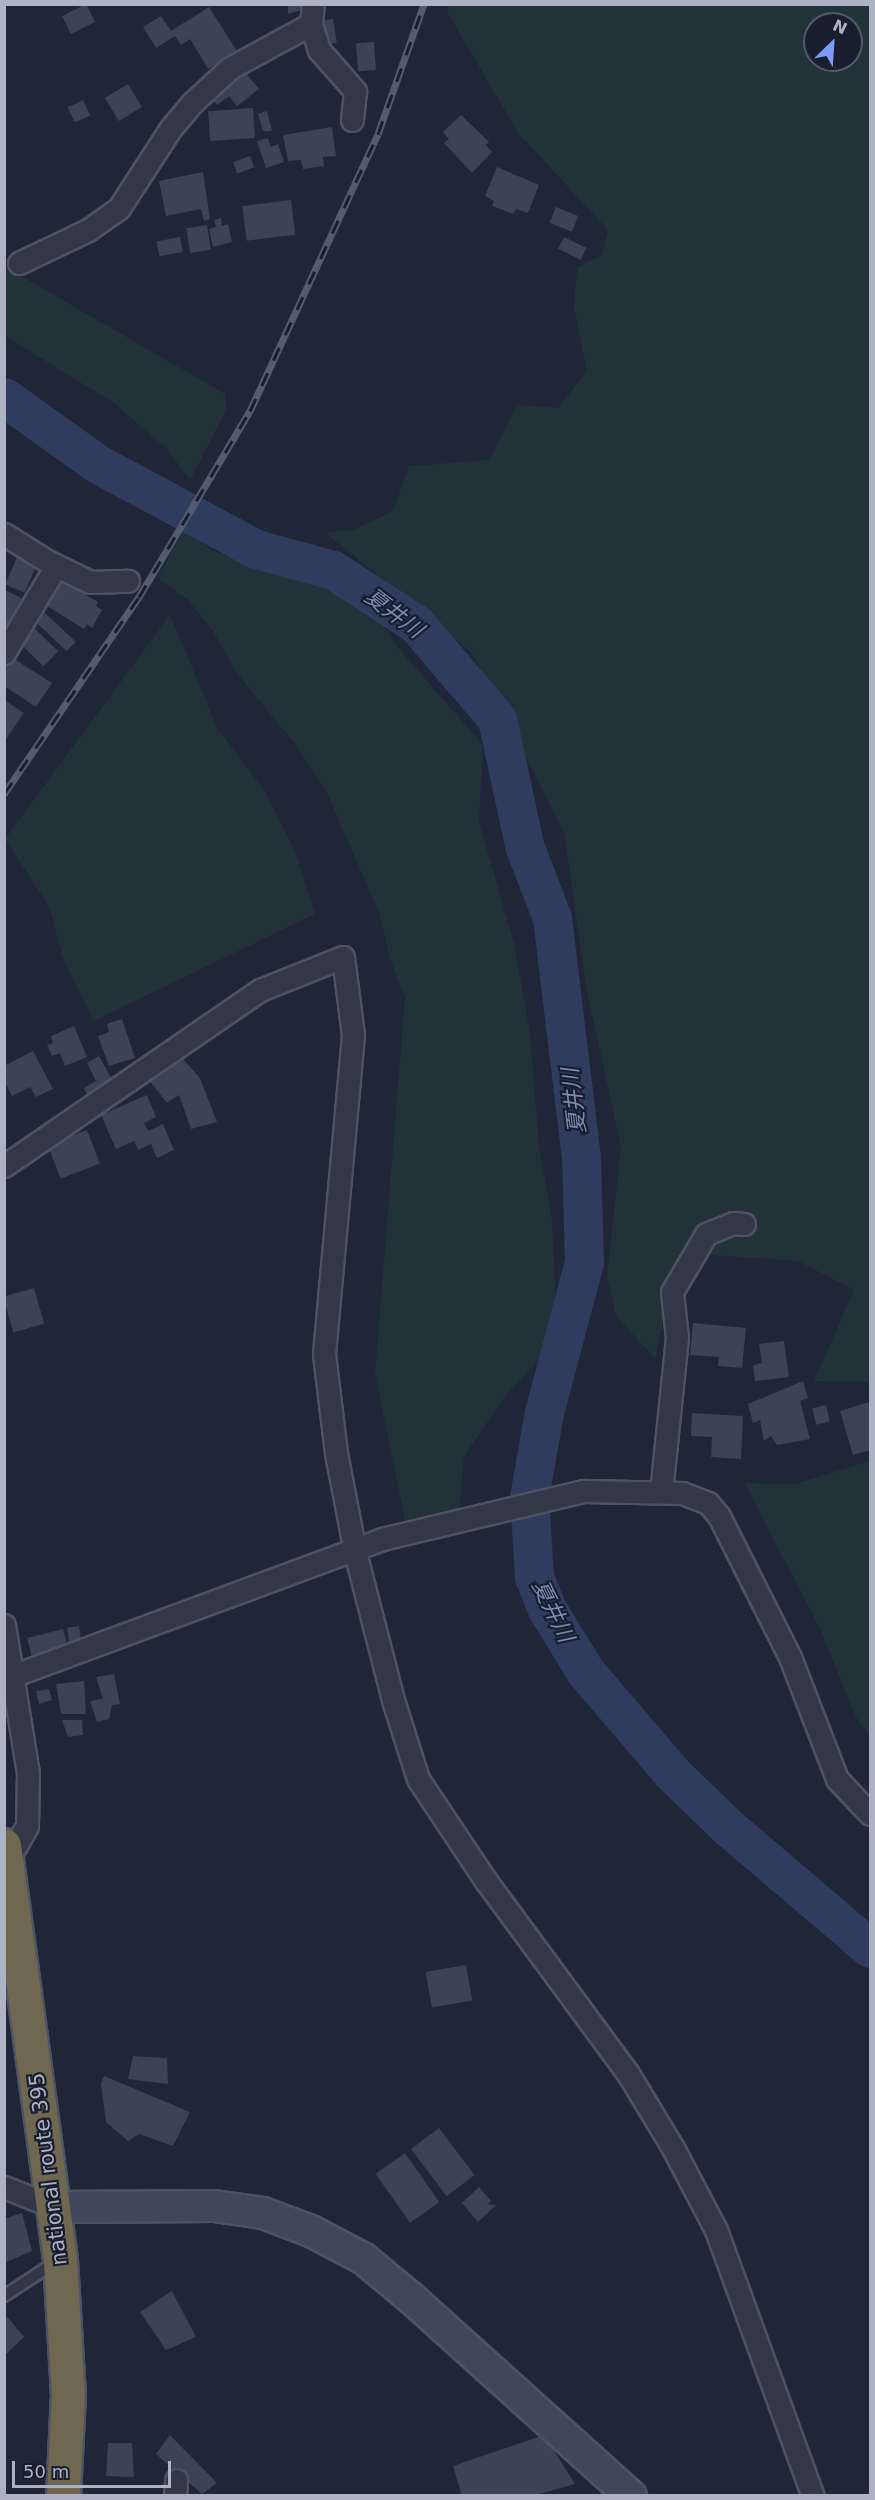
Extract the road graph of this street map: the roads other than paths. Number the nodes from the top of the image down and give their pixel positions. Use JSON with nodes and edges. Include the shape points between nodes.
{"nodes":[{"id":1,"x":312,"y":14,"type":"edge"},
{"id":2,"x":352,"y":120,"type":"dead end"},
{"id":3,"x":19,"y":263,"type":"dead end"},
{"id":4,"x":4,"y":534,"type":"edge"},
{"id":5,"x":56,"y":566,"type":"junction"},
{"id":6,"x":128,"y":581,"type":"dead end"},
{"id":7,"x":4,"y":653,"type":"edge"},
{"id":8,"x":4,"y":1166,"type":"edge"},
{"id":9,"x":744,"y":1224,"type":"dead end"},
{"id":10,"x":651,"y":1492,"type":"junction"},
{"id":11,"x":355,"y":1552,"type":"junction"},
{"id":12,"x":4,"y":1625,"type":"edge"},
{"id":13,"x":8,"y":1675,"type":"edge"},
{"id":14,"x":870,"y":1814,"type":"edge"},
{"id":15,"x":6,"y":1856,"type":"edge"},
{"id":16,"x":4,"y":2187,"type":"edge"},
{"id":17,"x":54,"y":2207,"type":"junction"},
{"id":18,"x":60,"y":2260,"type":"junction"},
{"id":19,"x":4,"y":2296,"type":"edge"},
{"id":20,"x":63,"y":2496,"type":"edge"},
{"id":21,"x":631,"y":2496,"type":"edge"},
{"id":22,"x":813,"y":2496,"type":"edge"}],
"edges":[{"from":1,"to":2,"type":"street","via":[[319,50],[355,91]]},
{"from":1,"to":3,"type":"street","via":[[230,68],[193,102],[171,128],[119,208],[88,230]]},
{"from":4,"to":5,"type":"street"},
{"from":5,"to":6,"type":"street","via":[[90,582]]},
{"from":5,"to":7,"type":"street"},
{"from":8,"to":11,"type":"street","via":[[260,990],[343,957],[353,1035],[324,1354],[336,1453]]},
{"from":9,"to":10,"type":"street","via":[[733,1223],[706,1234],[672,1292],[677,1338]]},
{"from":10,"to":11,"type":"street","via":[[584,1491],[382,1539]]},
{"from":10,"to":14,"type":"street","via":[[694,1497],[708,1503],[718,1516],[790,1657],[837,1779]]},
{"from":11,"to":13,"type":"street"},
{"from":11,"to":22,"type":"street","via":[[418,1779],[486,1881],[627,2072],[674,2148],[716,2230]]},
{"from":12,"to":13,"type":"street"},
{"from":13,"to":15,"type":"street","via":[[28,1784],[27,1826]]},
{"from":15,"to":17,"type":"highway","name":"national route 395"},
{"from":16,"to":17,"type":"street"},
{"from":17,"to":18,"type":"highway","name":"national route 395"},
{"from":17,"to":21,"type":"street","via":[[214,2206],[263,2213],[311,2231],[364,2259]]},
{"from":18,"to":19,"type":"lane"},
{"from":18,"to":20,"type":"highway","name":"national route 395","via":[[68,2394]]}]}
